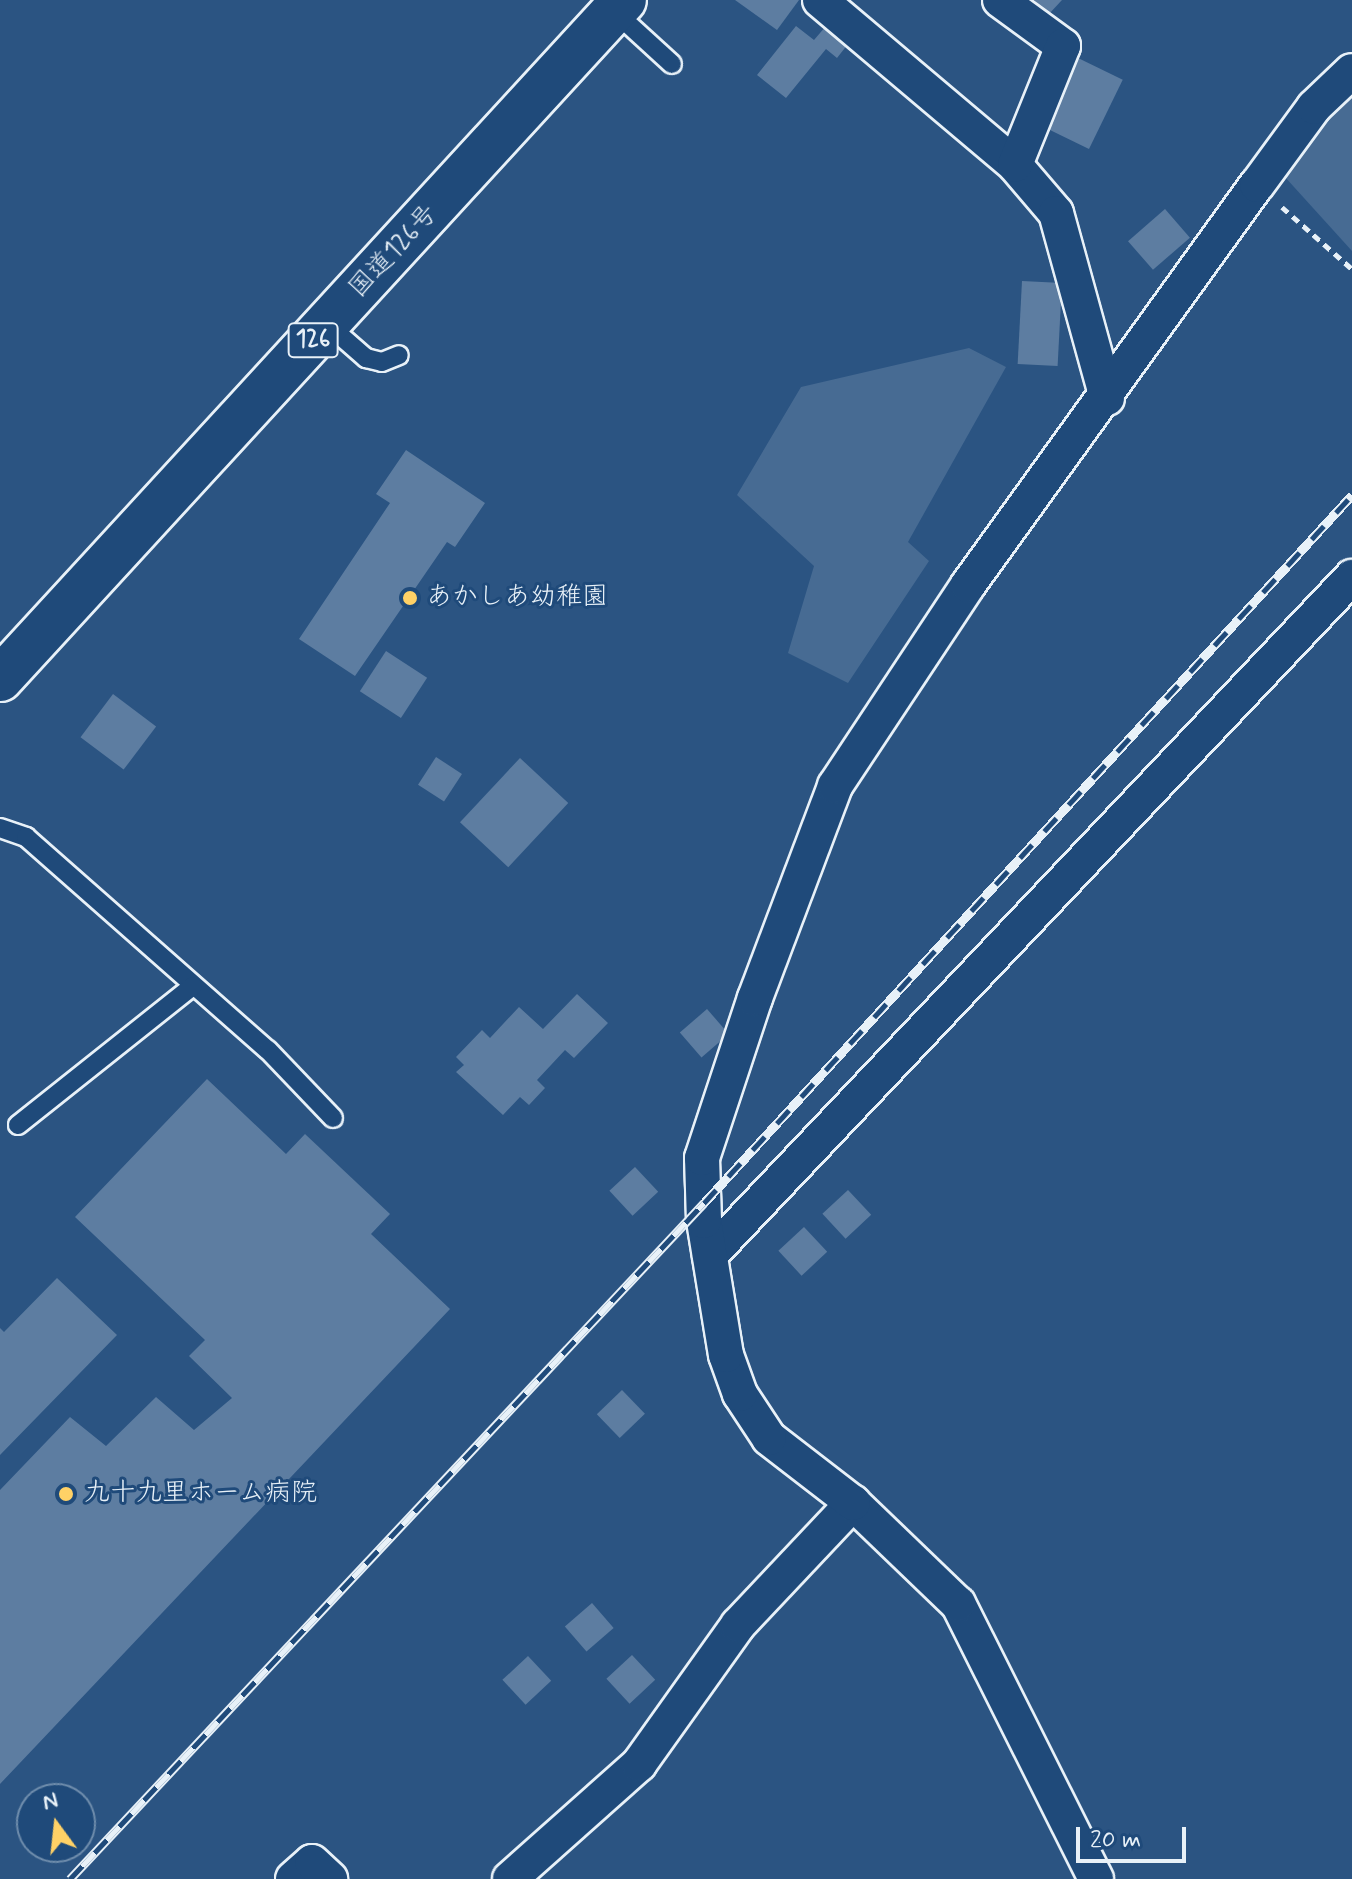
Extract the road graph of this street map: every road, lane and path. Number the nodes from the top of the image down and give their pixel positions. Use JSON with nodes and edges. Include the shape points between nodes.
{"nodes":[{"id":1,"x":820,"y":0,"type":"edge"},
{"id":2,"x":1000,"y":0,"type":"edge"},
{"id":3,"x":619,"y":6,"type":"edge"},
{"id":4,"x":672,"y":64,"type":"dead end"},
{"id":5,"x":1352,"y":71,"type":"edge"},
{"id":6,"x":1015,"y":165,"type":"junction"},
{"id":7,"x":1257,"y":185,"type":"junction"},
{"id":8,"x":1352,"y":269,"type":"edge"},
{"id":9,"x":327,"y":324,"type":"junction"},
{"id":10,"x":399,"y":355,"type":"dead end"},
{"id":11,"x":1107,"y":398,"type":"junction"},
{"id":12,"x":1352,"y":577,"type":"edge"},
{"id":13,"x":0,"y":679,"type":"edge"},
{"id":14,"x":0,"y":828,"type":"edge"},
{"id":15,"x":193,"y":986,"type":"junction"},
{"id":16,"x":333,"y":1118,"type":"dead end"},
{"id":17,"x":18,"y":1125,"type":"dead end"},
{"id":18,"x":710,"y":1255,"type":"junction"},
{"id":19,"x":853,"y":1503,"type":"junction"},
{"id":20,"x":293,"y":1879,"type":"edge"},
{"id":21,"x":330,"y":1879,"type":"edge"},
{"id":22,"x":510,"y":1879,"type":"edge"},
{"id":23,"x":1096,"y":1879,"type":"edge"}],
"edges":[{"from":1,"to":6,"type":"street"},
{"from":2,"to":6,"type":"street","via":[[1063,46]]},
{"from":3,"to":4,"type":"lane"},
{"from":3,"to":9,"type":"highway","name":"国道126号","number":"126"},
{"from":5,"to":7,"type":"street","via":[[1314,107]]},
{"from":6,"to":11,"type":"street","via":[[1056,213]]},
{"from":7,"to":8,"type":"path"},
{"from":7,"to":11,"type":"street"},
{"from":9,"to":10,"type":"lane","via":[[366,358],[382,362]]},
{"from":9,"to":13,"type":"highway","name":"国道126号","number":"126"},
{"from":11,"to":18,"type":"street","via":[[968,585],[835,786],[712,1118],[702,1158]]},
{"from":12,"to":18,"type":"street"},
{"from":14,"to":15,"type":"lane","via":[[26,837]]},
{"from":15,"to":16,"type":"lane","via":[[268,1050]]},
{"from":15,"to":17,"type":"lane"},
{"from":18,"to":19,"type":"street","via":[[726,1355],[740,1394],[769,1438]]},
{"from":19,"to":22,"type":"street","via":[[738,1625],[639,1764]]},
{"from":19,"to":23,"type":"street","via":[[958,1604]]},
{"from":20,"to":21,"type":"street","via":[[312,1862]]}]}
